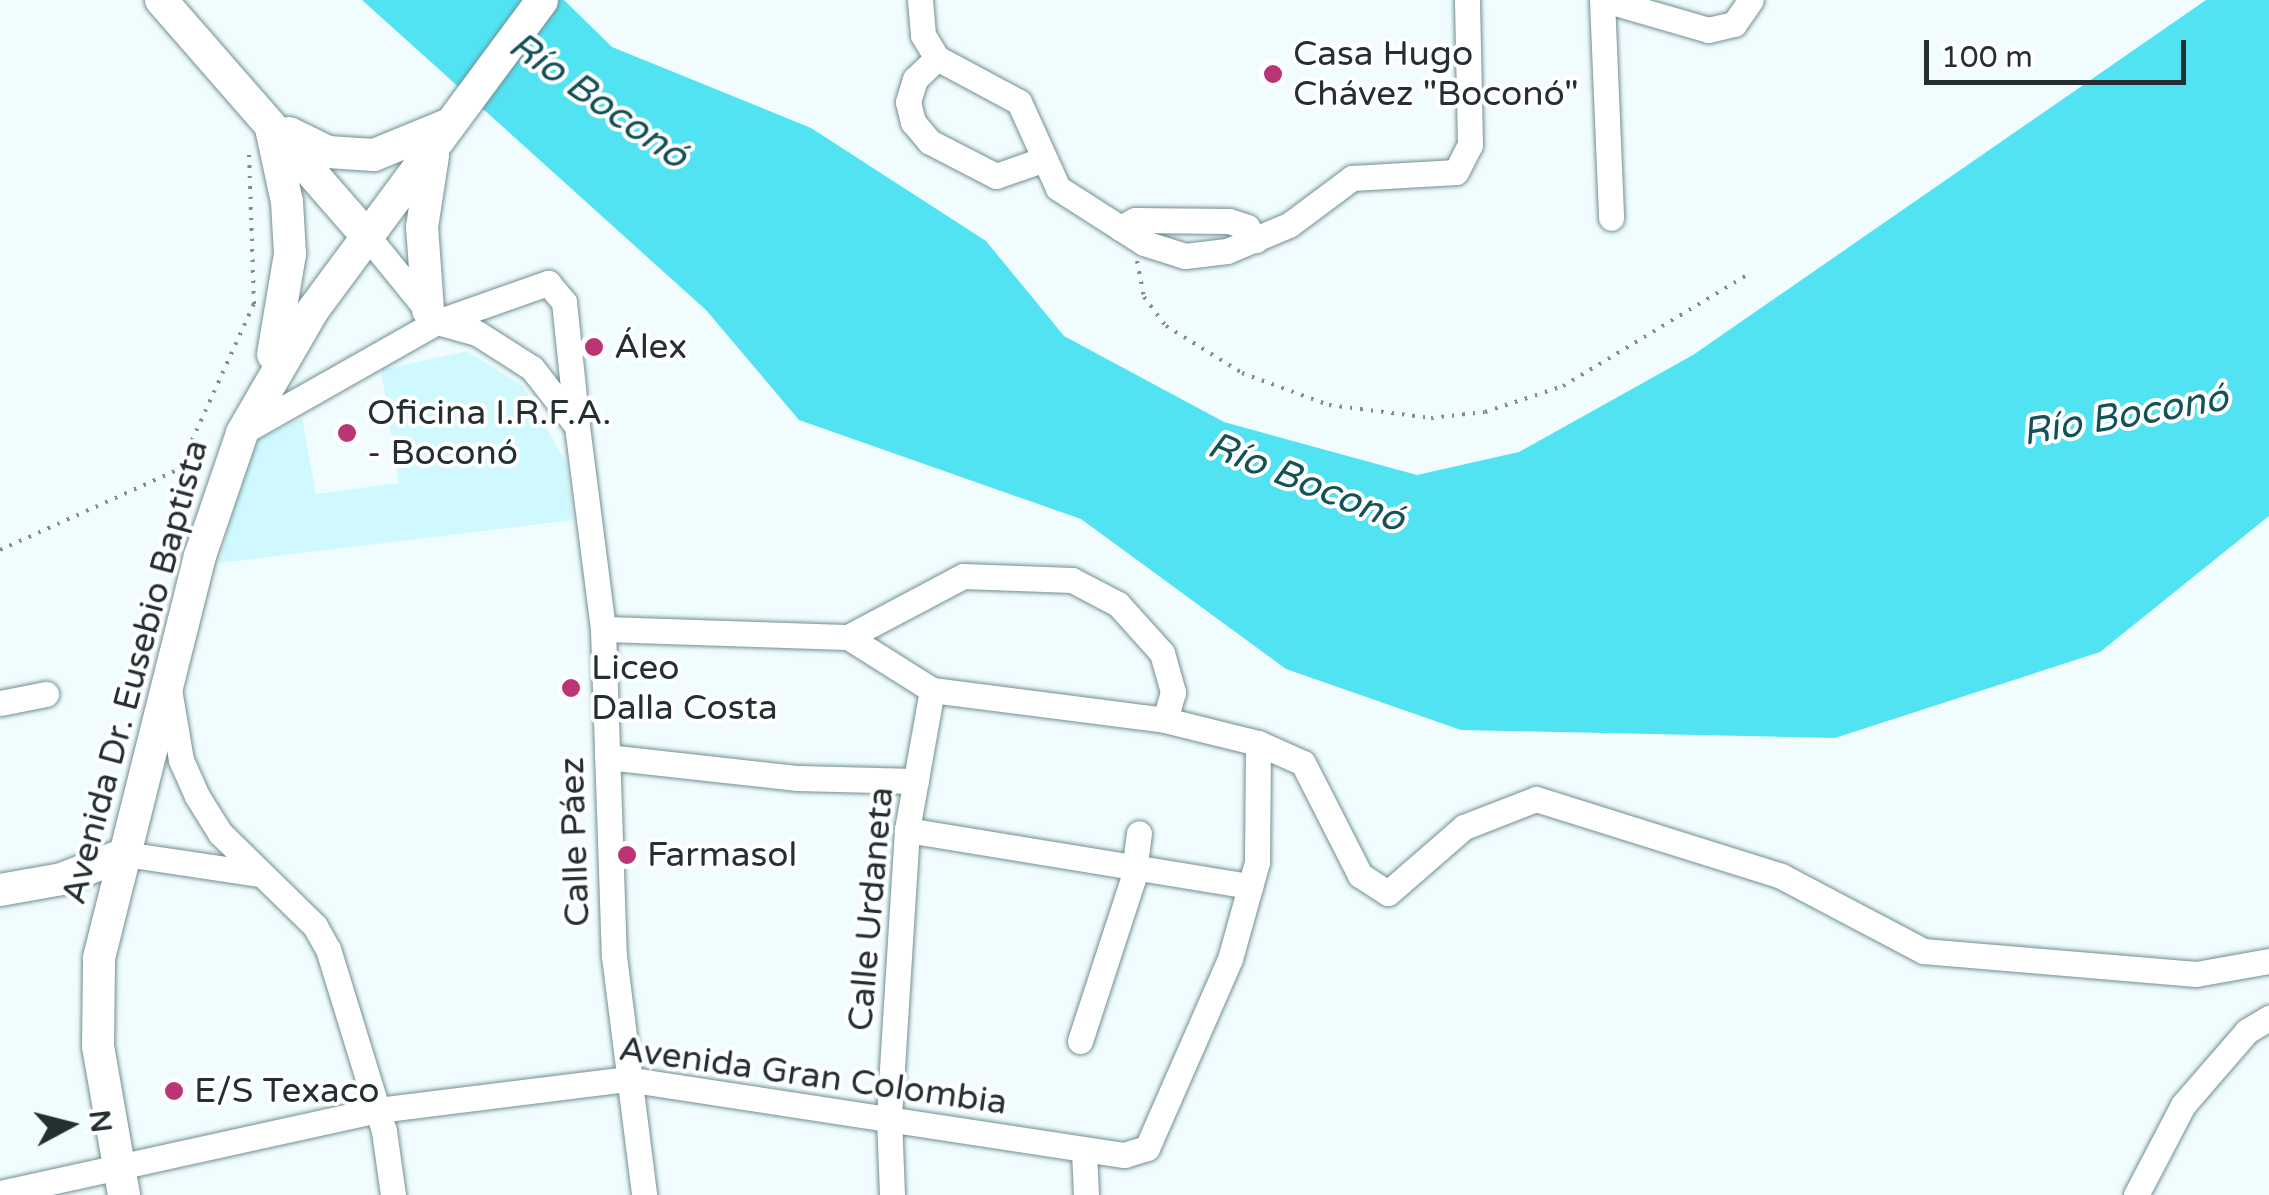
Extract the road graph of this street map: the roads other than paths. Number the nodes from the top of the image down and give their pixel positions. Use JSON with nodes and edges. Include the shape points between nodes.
{"nodes":[{"id":1,"x":160,"y":0,"type":"edge"},
{"id":2,"x":542,"y":0,"type":"edge"},
{"id":3,"x":920,"y":0,"type":"edge"},
{"id":4,"x":1467,"y":0,"type":"edge"},
{"id":5,"x":1603,"y":0,"type":"edge"},
{"id":6,"x":1729,"y":0,"type":"edge"},
{"id":7,"x":1751,"y":0,"type":"edge"},
{"id":8,"x":1723,"y":29,"type":"junction"},
{"id":9,"x":937,"y":58,"type":"junction"},
{"id":10,"x":267,"y":114,"type":"junction"},
{"id":11,"x":449,"y":125,"type":"junction"},
{"id":12,"x":1042,"y":160,"type":"junction"},
{"id":13,"x":1611,"y":218,"type":"dead end"},
{"id":14,"x":1120,"y":228,"type":"junction"},
{"id":15,"x":368,"y":236,"type":"junction"},
{"id":16,"x":1256,"y":240,"type":"junction"},
{"id":17,"x":432,"y":316,"type":"junction"},
{"id":18,"x":265,"y":386,"type":"junction"},
{"id":19,"x":577,"y":426,"type":"junction"},
{"id":20,"x":242,"y":433,"type":"junction"},
{"id":21,"x":603,"y":629,"type":"junction"},
{"id":22,"x":848,"y":637,"type":"junction"},
{"id":23,"x":169,"y":689,"type":"junction"},
{"id":24,"x":932,"y":690,"type":"junction"},
{"id":25,"x":46,"y":694,"type":"dead end"},
{"id":26,"x":0,"y":703,"type":"edge"},
{"id":27,"x":1165,"y":720,"type":"junction"},
{"id":28,"x":1258,"y":743,"type":"junction"},
{"id":29,"x":607,"y":757,"type":"junction"},
{"id":30,"x":916,"y":781,"type":"junction"},
{"id":31,"x":907,"y":830,"type":"junction"},
{"id":32,"x":1139,"y":832,"type":"dead end"},
{"id":33,"x":125,"y":854,"type":"junction"},
{"id":34,"x":1135,"y":868,"type":"junction"},
{"id":35,"x":259,"y":874,"type":"junction"},
{"id":36,"x":62,"y":879,"type":"junction"},
{"id":37,"x":1250,"y":886,"type":"junction"},
{"id":38,"x":0,"y":890,"type":"edge"},
{"id":39,"x":109,"y":920,"type":"junction"},
{"id":40,"x":2269,"y":961,"type":"edge"},
{"id":41,"x":2269,"y":1018,"type":"edge"},
{"id":42,"x":1080,"y":1041,"type":"dead end"},
{"id":43,"x":626,"y":1079,"type":"junction"},
{"id":44,"x":378,"y":1110,"type":"junction"},
{"id":45,"x":889,"y":1116,"type":"junction"},
{"id":46,"x":1084,"y":1150,"type":"junction"},
{"id":47,"x":121,"y":1179,"type":"edge"},
{"id":48,"x":0,"y":1192,"type":"edge"},
{"id":49,"x":393,"y":1195,"type":"edge"},
{"id":50,"x":644,"y":1195,"type":"edge"},
{"id":51,"x":892,"y":1195,"type":"edge"},
{"id":52,"x":1086,"y":1195,"type":"edge"},
{"id":53,"x":2136,"y":1195,"type":"edge"}],
"edges":[{"from":1,"to":10,"type":"main road"},
{"from":2,"to":11,"type":"main road","name":"Avenida Dr. Eusebio Baptista"},
{"from":3,"to":9,"type":"street","via":[[923,34]]},
{"from":4,"to":16,"type":"street","via":[[1470,145],[1460,168],[1432,177],[1352,178],[1303,218]]},
{"from":5,"to":8,"type":"street","via":[[1688,28]]},
{"from":5,"to":13,"type":"street"},
{"from":6,"to":8,"type":"street"},
{"from":7,"to":8,"type":"street"},
{"from":9,"to":12,"type":"street","via":[[1012,94],[1029,118]]},
{"from":9,"to":12,"type":"street","via":[[915,79],[908,102],[930,142],[996,176]]},
{"from":10,"to":11,"type":"main road","via":[[306,143],[351,155],[397,149]]},
{"from":10,"to":15,"type":"main road"},
{"from":10,"to":18,"type":"main road","via":[[288,202],[290,254]]},
{"from":11,"to":15,"type":"main road","name":"Avenida Dr. Eusebio Baptista"},
{"from":11,"to":17,"type":"main road","via":[[422,227]]},
{"from":12,"to":14,"type":"street","via":[[1058,188]]},
{"from":14,"to":16,"type":"street","via":[[1186,256]]},
{"from":14,"to":16,"type":"street","via":[[1135,220],[1229,221]]},
{"from":15,"to":17,"type":"street"},
{"from":15,"to":18,"type":"main road","name":"Avenida Dr. Eusebio Baptista"},
{"from":17,"to":19,"type":"street","via":[[477,333],[532,368]]},
{"from":17,"to":19,"type":"street","name":"Calle Páez","via":[[548,282],[564,302]]},
{"from":17,"to":20,"type":"street","name":"Calle Páez"},
{"from":18,"to":20,"type":"main road","name":"Avenida Dr. Eusebio Baptista"},
{"from":19,"to":21,"type":"street","name":"Calle Páez"},
{"from":20,"to":23,"type":"main road","name":"Avenida Dr. Eusebio Baptista","via":[[200,556]]},
{"from":21,"to":22,"type":"street"},
{"from":21,"to":29,"type":"street","name":"Calle Páez"},
{"from":22,"to":24,"type":"street"},
{"from":22,"to":27,"type":"street","via":[[964,576],[1072,580],[1118,604],[1162,653],[1173,692]]},
{"from":23,"to":33,"type":"main road","name":"Avenida Dr. Eusebio Baptista"},
{"from":23,"to":35,"type":"street","via":[[181,760],[197,796],[220,833]]},
{"from":24,"to":27,"type":"street"},
{"from":24,"to":30,"type":"street","name":"Calle Urdaneta"},
{"from":25,"to":26,"type":"street"},
{"from":27,"to":28,"type":"street"},
{"from":28,"to":37,"type":"street","via":[[1257,862]]},
{"from":28,"to":40,"type":"street","via":[[1303,764],[1360,875],[1388,894],[1464,828],[1536,798],[1782,876],[1924,952],[2196,974]]},
{"from":29,"to":30,"type":"street","via":[[798,778]]},
{"from":29,"to":43,"type":"street","name":"Calle Páez"},
{"from":30,"to":31,"type":"street","name":"Calle Urdaneta"},
{"from":31,"to":34,"type":"street"},
{"from":31,"to":45,"type":"street","name":"Calle Urdaneta"},
{"from":32,"to":34,"type":"street"},
{"from":33,"to":35,"type":"street"},
{"from":33,"to":36,"type":"main road"},
{"from":33,"to":39,"type":"main road","name":"Avenida Dr. Eusebio Baptista"},
{"from":34,"to":37,"type":"street"},
{"from":34,"to":42,"type":"street"},
{"from":35,"to":44,"type":"street","via":[[315,926],[328,949]]},
{"from":36,"to":38,"type":"main road"},
{"from":36,"to":39,"type":"main road","via":[[93,898]]},
{"from":37,"to":46,"type":"street","name":"Avenida Gran Colombia","via":[[1230,959],[1147,1148],[1124,1155]]},
{"from":39,"to":47,"type":"main road","name":"Avenida Dr. Eusebio Baptista","via":[[99,958],[98,1046]]},
{"from":41,"to":53,"type":"street","via":[[2247,1031],[2183,1105]]},
{"from":43,"to":44,"type":"street","name":"Avenida Gran Colombia"},
{"from":43,"to":45,"type":"street","name":"Avenida Gran Colombia","via":[[746,1102]]},
{"from":43,"to":50,"type":"street","name":"Calle Páez"},
{"from":44,"to":47,"type":"street","name":"Avenida Gran Colombia"},
{"from":44,"to":49,"type":"street"},
{"from":45,"to":46,"type":"street","name":"Avenida Gran Colombia"},
{"from":45,"to":51,"type":"street","name":"Calle Urdaneta"},
{"from":46,"to":52,"type":"street"},
{"from":47,"to":48,"type":"street","name":"Avenida Gran Colombia"}]}
